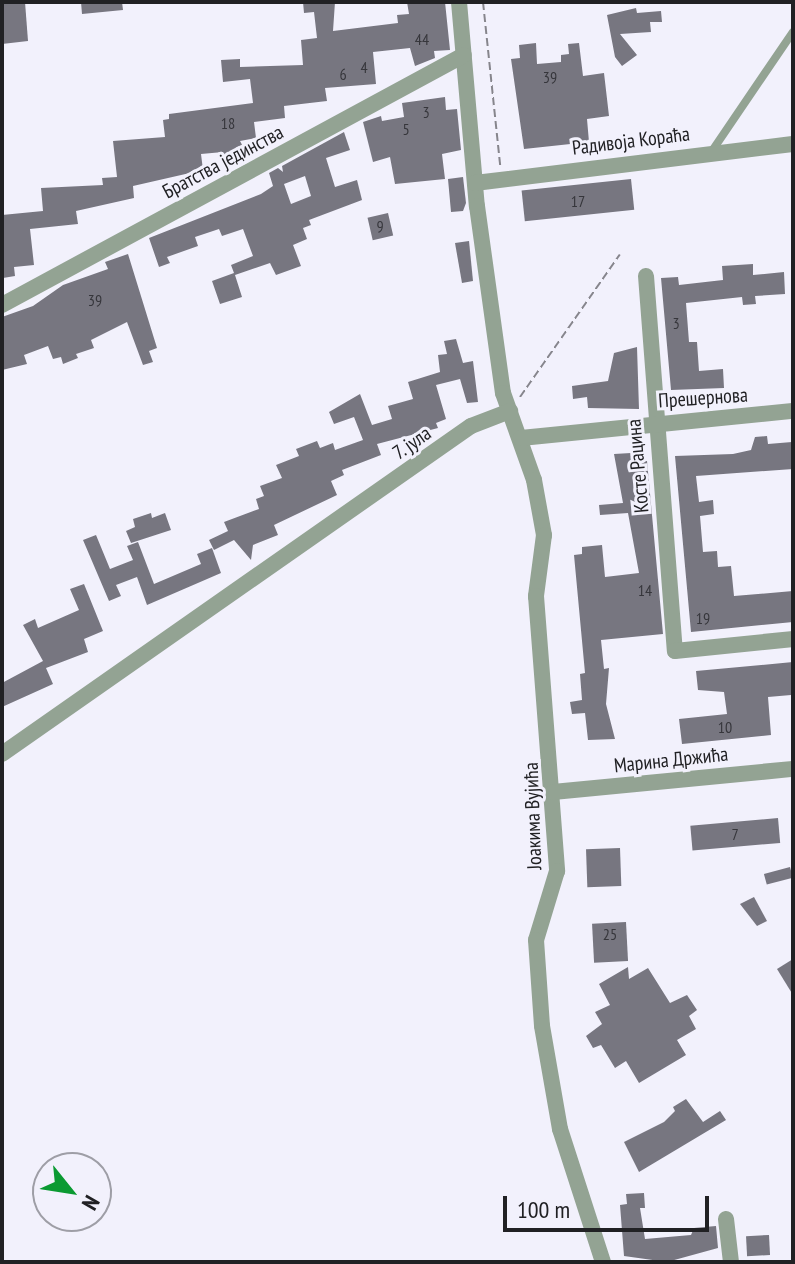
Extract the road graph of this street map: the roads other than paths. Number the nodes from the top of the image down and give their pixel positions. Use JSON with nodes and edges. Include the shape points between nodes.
{"nodes":[{"id":1,"x":459,"y":2,"type":"edge"},
{"id":2,"x":470,"y":2,"type":"edge"},
{"id":3,"x":793,"y":32,"type":"edge"},
{"id":4,"x":464,"y":55,"type":"junction"},
{"id":5,"x":793,"y":144,"type":"edge"},
{"id":6,"x":712,"y":151,"type":"junction"},
{"id":7,"x":475,"y":183,"type":"junction"},
{"id":8,"x":646,"y":276,"type":"dead end"},
{"id":9,"x":2,"y":305,"type":"edge"},
{"id":10,"x":510,"y":411,"type":"junction"},
{"id":11,"x":793,"y":411,"type":"edge"},
{"id":12,"x":654,"y":422,"type":"junction"},
{"id":13,"x":521,"y":438,"type":"junction"},
{"id":14,"x":793,"y":639,"type":"edge"},
{"id":15,"x":2,"y":754,"type":"edge"},
{"id":16,"x":793,"y":769,"type":"edge"},
{"id":17,"x":553,"y":792,"type":"junction"},
{"id":18,"x":726,"y":1219,"type":"dead end"},
{"id":19,"x":603,"y":1262,"type":"edge"},
{"id":20,"x":731,"y":1262,"type":"edge"}],
"edges":[{"from":1,"to":2,"type":"street"},
{"from":1,"to":4,"type":"street"},
{"from":3,"to":6,"type":"lane"},
{"from":4,"to":7,"type":"street"},
{"from":4,"to":9,"type":"street","name":"Братства јединства"},
{"from":5,"to":6,"type":"street","name":"Радивоја Кораћа"},
{"from":6,"to":7,"type":"street","name":"Радивоја Кораћа"},
{"from":7,"to":10,"type":"street","via":[[503,393]]},
{"from":8,"to":12,"type":"street","name":"Косте Рацина"},
{"from":10,"to":13,"type":"street","name":"Јоакима Вујића"},
{"from":10,"to":15,"type":"street","name":"7. јула","via":[[471,426]]},
{"from":11,"to":12,"type":"street","name":"Прешернова"},
{"from":12,"to":13,"type":"street","name":"Прешернова"},
{"from":12,"to":14,"type":"street","name":"Косте Рацина","via":[[675,651]]},
{"from":13,"to":17,"type":"street","name":"Јоакима Вујића","via":[[544,535],[536,596]]},
{"from":16,"to":17,"type":"street","name":"Марина Држића"},
{"from":17,"to":19,"type":"street","name":"Јоакима Вујића","via":[[557,871],[536,940],[542,1026],[560,1129]]},
{"from":18,"to":20,"type":"street"}]}
